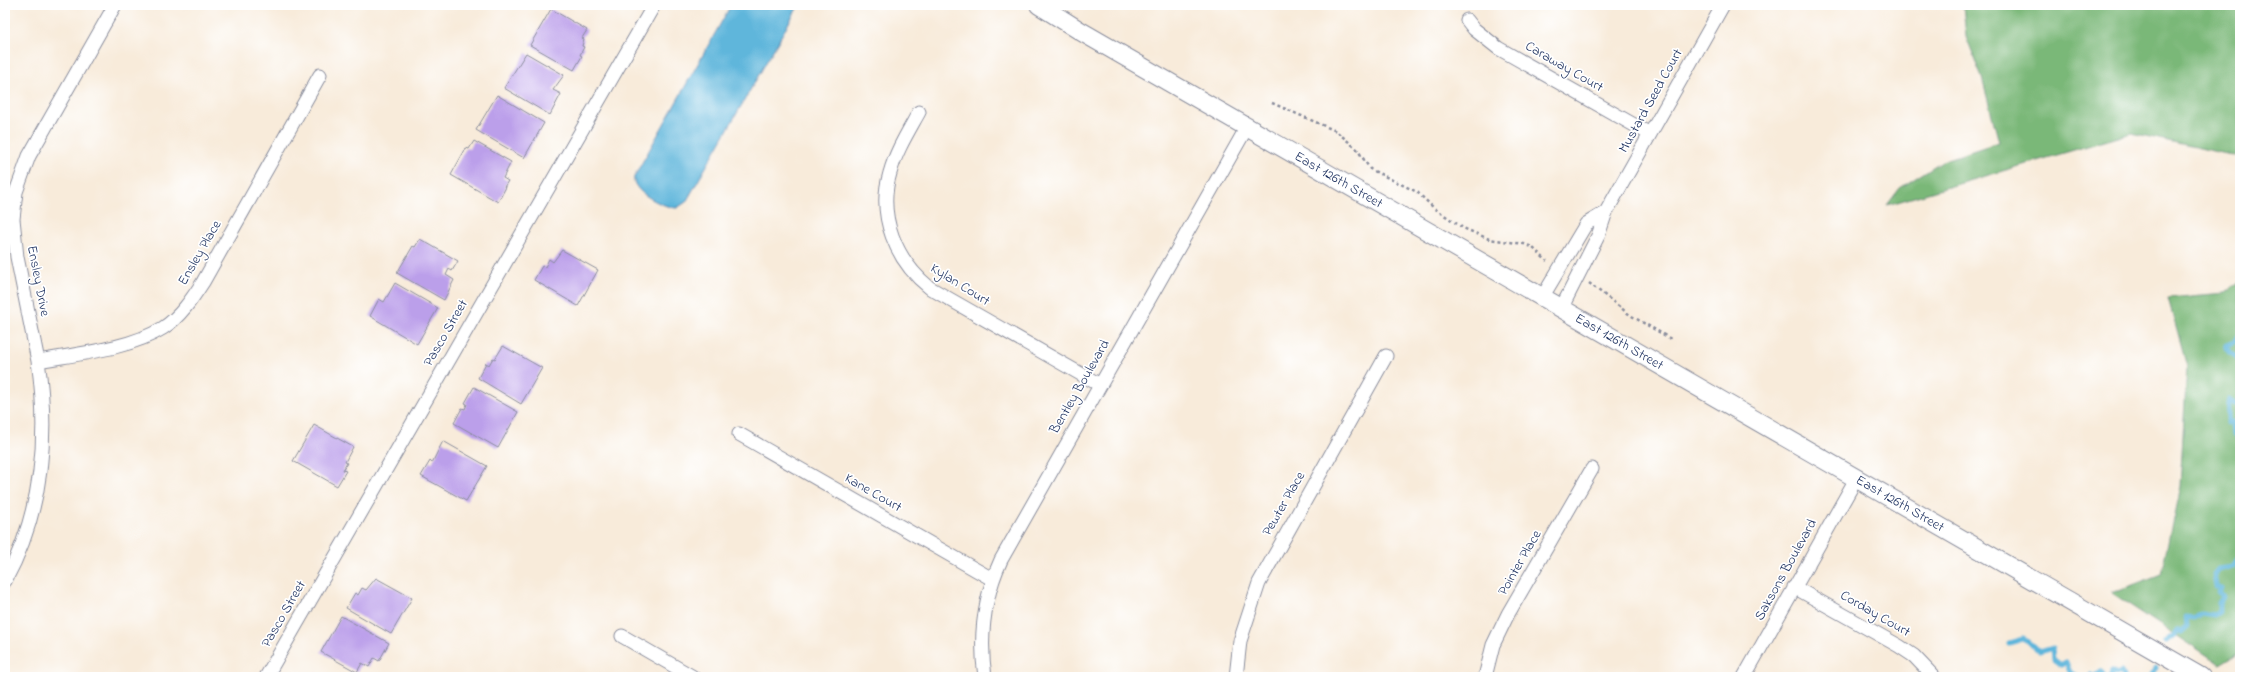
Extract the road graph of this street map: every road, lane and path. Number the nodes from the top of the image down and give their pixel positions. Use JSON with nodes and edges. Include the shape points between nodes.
{"nodes":[{"id":1,"x":116,"y":5,"type":"edge"},
{"id":2,"x":654,"y":5,"type":"edge"},
{"id":3,"x":1039,"y":5,"type":"edge"},
{"id":4,"x":1723,"y":5,"type":"edge"},
{"id":5,"x":1467,"y":20,"type":"dead end"},
{"id":6,"x":320,"y":75,"type":"dead end"},
{"id":7,"x":1272,"y":104,"type":"dead end"},
{"id":8,"x":919,"y":112,"type":"dead end"},
{"id":9,"x":1247,"y":127,"type":"junction"},
{"id":10,"x":1650,"y":134,"type":"junction"},
{"id":11,"x":1606,"y":212,"type":"junction"},
{"id":12,"x":1548,"y":261,"type":"dead end"},
{"id":13,"x":1585,"y":281,"type":"dead end"},
{"id":14,"x":1543,"y":296,"type":"junction"},
{"id":15,"x":1562,"y":307,"type":"junction"},
{"id":16,"x":1671,"y":339,"type":"dead end"},
{"id":17,"x":1386,"y":356,"type":"dead end"},
{"id":18,"x":38,"y":361,"type":"junction"},
{"id":19,"x":1100,"y":385,"type":"junction"},
{"id":20,"x":739,"y":434,"type":"dead end"},
{"id":21,"x":1592,"y":469,"type":"dead end"},
{"id":22,"x":1856,"y":478,"type":"junction"},
{"id":23,"x":992,"y":579,"type":"junction"},
{"id":24,"x":5,"y":581,"type":"edge"},
{"id":25,"x":1794,"y":587,"type":"junction"},
{"id":26,"x":622,"y":636,"type":"dead end"},
{"id":27,"x":266,"y":677,"type":"edge"},
{"id":28,"x":693,"y":677,"type":"edge"},
{"id":29,"x":985,"y":677,"type":"edge"},
{"id":30,"x":1236,"y":677,"type":"edge"},
{"id":31,"x":1485,"y":677,"type":"edge"},
{"id":32,"x":1744,"y":677,"type":"edge"},
{"id":33,"x":1934,"y":677,"type":"edge"},
{"id":34,"x":2201,"y":677,"type":"edge"}],
"edges":[{"from":1,"to":18,"type":"street","name":"Ensley Drive","via":[[29,156],[16,192],[13,219],[16,257]]},
{"from":2,"to":27,"type":"street","name":"Pasco Street"},
{"from":3,"to":9,"type":"main road","name":"East 126th Street"},
{"from":4,"to":10,"type":"street","name":"Mustard Seed Court"},
{"from":5,"to":10,"type":"street","name":"Caraway Court","via":[[1498,48]]},
{"from":6,"to":18,"type":"street","name":"Ensley Place","via":[[203,282],[181,312],[164,327],[138,340]]},
{"from":7,"to":12,"type":"path","via":[[1336,131],[1357,149],[1370,169],[1417,192],[1434,208],[1463,228],[1489,238],[1532,247]]},
{"from":8,"to":19,"type":"street","name":"Kylan Court","via":[[898,150],[887,184],[886,212],[890,231],[904,260],[930,288]]},
{"from":9,"to":14,"type":"main road","name":"East 126th Street"},
{"from":9,"to":19,"type":"street","name":"Bentley Boulevard"},
{"from":10,"to":11,"type":"street","name":"Mustard Seed Court"},
{"from":11,"to":14,"type":"street","name":"Mustard Seed Court","via":[[1586,224]]},
{"from":11,"to":15,"type":"street","name":"Mustard Seed Court","via":[[1598,236]]},
{"from":13,"to":16,"type":"path","via":[[1630,316]]},
{"from":14,"to":15,"type":"main road","name":"East 126th Street"},
{"from":15,"to":22,"type":"main road","name":"East 126th Street"},
{"from":17,"to":30,"type":"street","name":"Pewter Place","via":[[1259,583],[1240,641]]},
{"from":18,"to":24,"type":"street","name":"Ensley Drive","via":[[43,415],[42,462],[26,532]]},
{"from":19,"to":23,"type":"street","name":"Bentley Boulevard"},
{"from":20,"to":23,"type":"street","name":"Kane Court"},
{"from":21,"to":31,"type":"street","name":"Pointer Place","via":[[1508,614],[1493,644]]},
{"from":22,"to":25,"type":"street","name":"Saksons Boulevard"},
{"from":22,"to":34,"type":"main road","name":"East 126th Street"},
{"from":23,"to":29,"type":"street","name":"Bentley Boulevard","via":[[982,631]]},
{"from":25,"to":32,"type":"street","name":"Saksons Boulevard"},
{"from":25,"to":33,"type":"street","name":"Corday Court","via":[[1900,646],[1914,656]]},
{"from":26,"to":28,"type":"street"}]}
